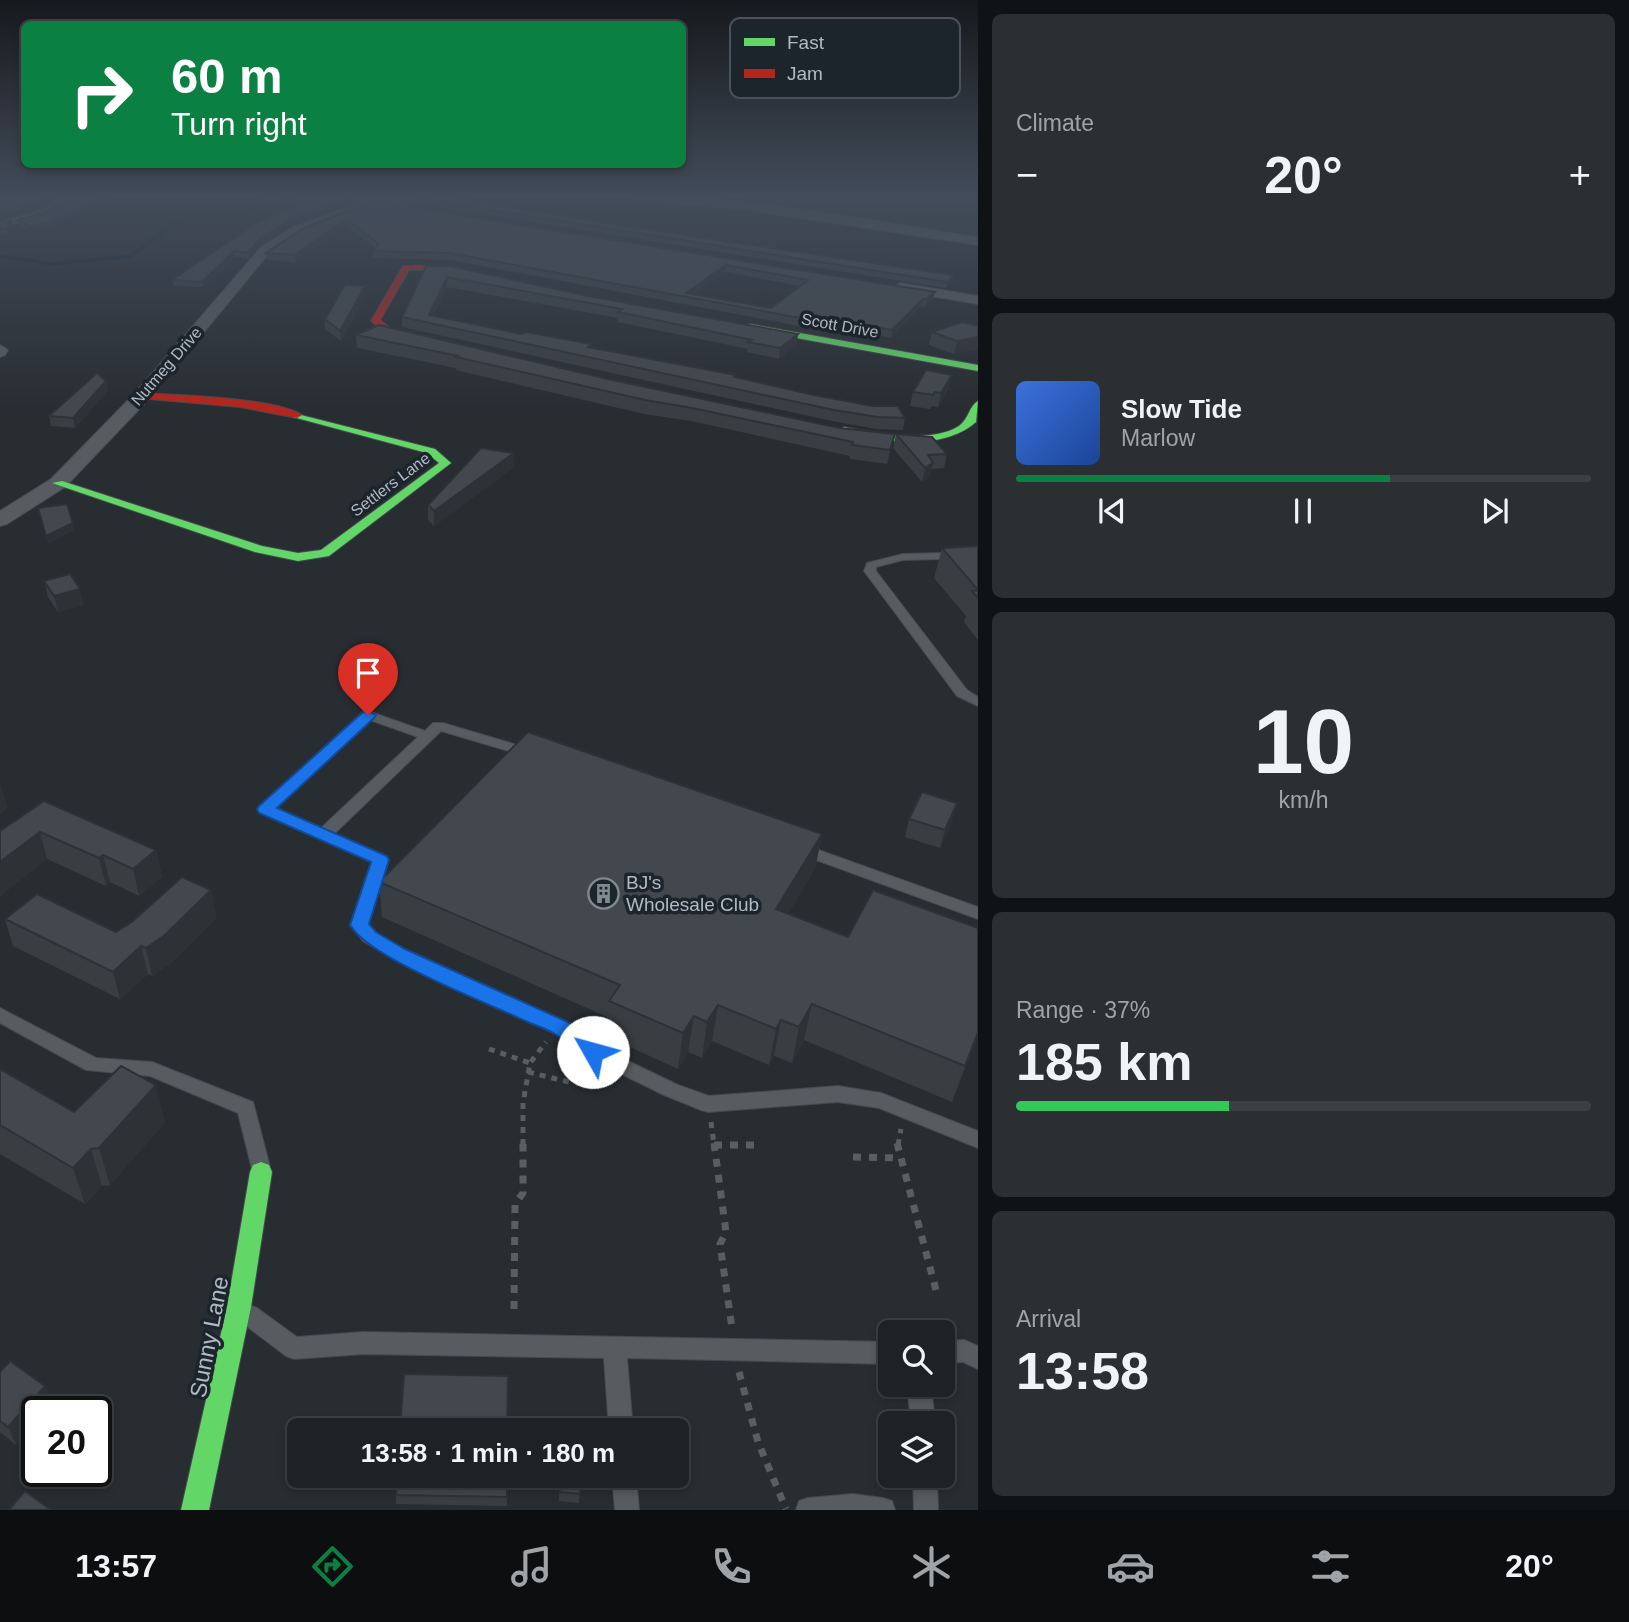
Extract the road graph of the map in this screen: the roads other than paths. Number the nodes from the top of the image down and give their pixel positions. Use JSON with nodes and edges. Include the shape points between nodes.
{"nodes":[{"id":1,"x":250,"y":268,"type":"edge"},
{"id":2,"x":406,"y":268,"type":"edge"},
{"id":3,"x":452,"y":268,"type":"edge"},
{"id":4,"x":488,"y":276,"type":"edge"},
{"id":5,"x":886,"y":285,"type":"edge"},
{"id":6,"x":978,"y":300,"type":"edge"},
{"id":7,"x":736,"y":324,"type":"edge"},
{"id":8,"x":446,"y":346,"type":"edge"},
{"id":9,"x":978,"y":368,"type":"edge"},
{"id":10,"x":142,"y":396,"type":"junction"},
{"id":11,"x":978,"y":404,"type":"edge"},
{"id":12,"x":825,"y":427,"type":"edge"},
{"id":13,"x":58,"y":483,"type":"junction"},
{"id":14,"x":0,"y":520,"type":"edge"},
{"id":15,"x":978,"y":555,"type":"edge"},
{"id":16,"x":978,"y":702,"type":"edge"},
{"id":17,"x":427,"y":736,"type":"junction"},
{"id":18,"x":549,"y":760,"type":"edge"},
{"id":19,"x":322,"y":836,"type":"junction"},
{"id":20,"x":784,"y":843,"type":"edge"},
{"id":21,"x":978,"y":913,"type":"edge"},
{"id":22,"x":0,"y":1015,"type":"edge"},
{"id":23,"x":978,"y":1140,"type":"edge"},
{"id":24,"x":261,"y":1172,"type":"joint"},
{"id":25,"x":239,"y":1307,"type":"junction"},
{"id":26,"x":615,"y":1346,"type":"junction"},
{"id":27,"x":955,"y":1351,"type":"edge"},
{"id":28,"x":878,"y":1353,"type":"edge"},
{"id":29,"x":978,"y":1358,"type":"edge"},
{"id":30,"x":620,"y":1418,"type":"edge"},
{"id":31,"x":625,"y":1488,"type":"edge"},
{"id":32,"x":925,"y":1488,"type":"edge"},
{"id":33,"x":195,"y":1510,"type":"edge"},
{"id":34,"x":627,"y":1510,"type":"edge"},
{"id":35,"x":808,"y":1510,"type":"edge"},
{"id":36,"x":883,"y":1510,"type":"edge"},
{"id":37,"x":926,"y":1510,"type":"edge"}],
"edges":[{"from":1,"to":10,"type":"street","name":"Nutmeg Drive"},
{"from":2,"to":8,"type":"street","via":[[375,321],[394,334]]},
{"from":3,"to":4,"type":"street"},
{"from":5,"to":6,"type":"street"},
{"from":7,"to":9,"type":"street","name":"Scott Drive"},
{"from":10,"to":13,"type":"street","name":"Nutmeg Drive"},
{"from":10,"to":13,"type":"street","name":"Settlers Lane","via":[[268,407],[431,450],[446,463],[325,553],[298,557]]},
{"from":11,"to":12,"type":"street","via":[[972,420],[933,437],[877,437]]},
{"from":13,"to":14,"type":"street","name":"Nutmeg Drive"},
{"from":15,"to":16,"type":"lane","via":[[887,559],[871,565],[870,571],[961,693]]},
{"from":17,"to":18,"type":"lane","via":[[438,726]]},
{"from":17,"to":19,"type":"lane"},
{"from":17,"to":19,"type":"lane","via":[[368,715],[265,809]]},
{"from":19,"to":23,"type":"lane","via":[[381,860],[359,925],[369,937],[562,1029],[593,1052],[671,1090],[708,1104],[838,1094],[881,1101]]},
{"from":20,"to":21,"type":"lane"},
{"from":22,"to":24,"type":"lane","via":[[93,1065],[152,1069],[246,1108]]},
{"from":24,"to":25,"type":"street","name":"Sunny Lane"},
{"from":25,"to":26,"type":"lane","via":[[294,1348],[363,1343]]},
{"from":25,"to":33,"type":"street","name":"Sunny Lane"},
{"from":26,"to":28,"type":"lane"},
{"from":26,"to":30,"type":"lane"},
{"from":27,"to":29,"type":"lane"},
{"from":31,"to":34,"type":"lane"},
{"from":32,"to":37,"type":"lane"},
{"from":35,"to":36,"type":"lane","via":[[853,1506]]}]}
